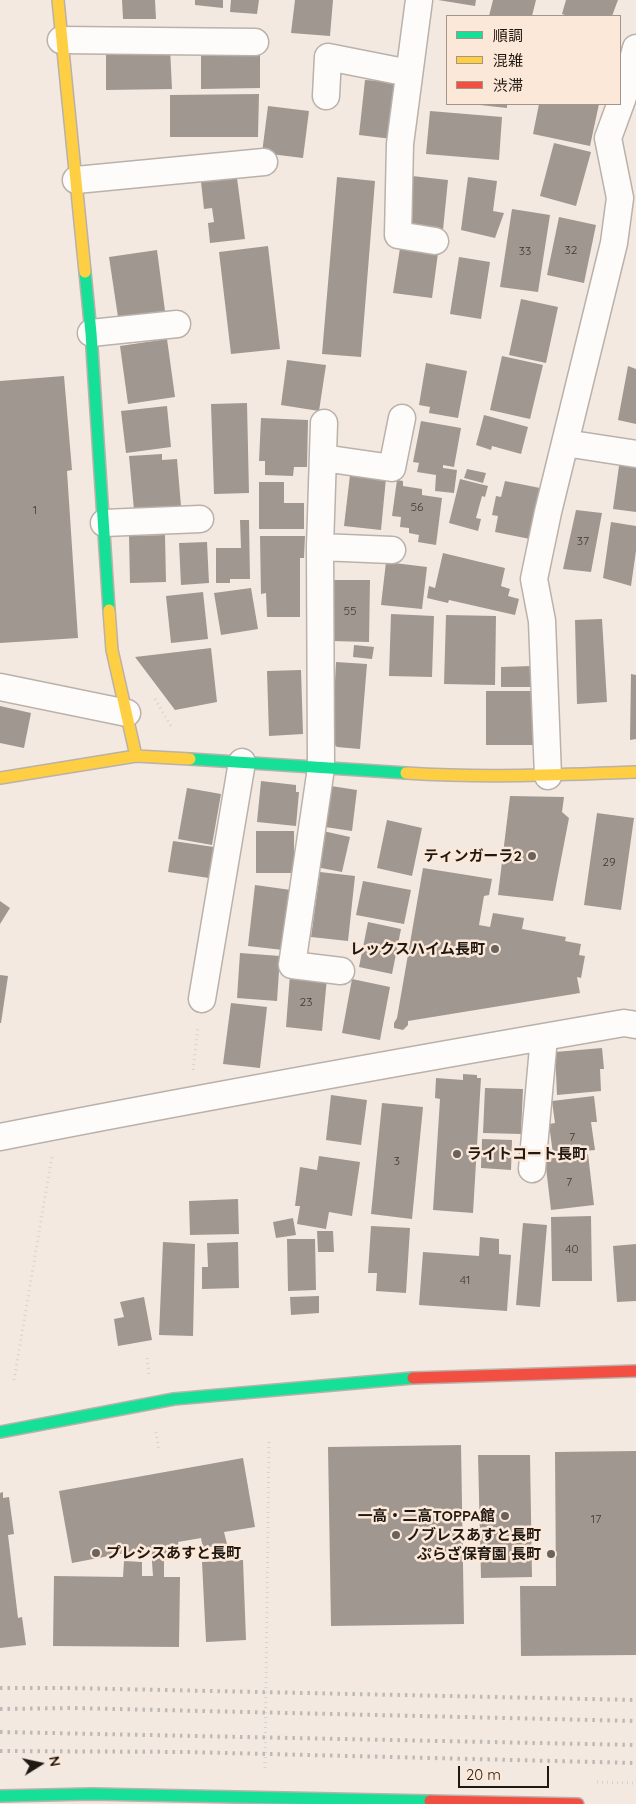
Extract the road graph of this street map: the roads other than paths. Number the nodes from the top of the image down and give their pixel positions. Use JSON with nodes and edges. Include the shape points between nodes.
{"nodes":[{"id":1,"x":58,"y":0,"type":"edge"},
{"id":2,"x":419,"y":0,"type":"edge"},
{"id":3,"x":61,"y":40,"type":"junction"},
{"id":4,"x":255,"y":42,"type":"dead end"},
{"id":5,"x":636,"y":48,"type":"edge"},
{"id":6,"x":410,"y":73,"type":"junction"},
{"id":7,"x":326,"y":96,"type":"dead end"},
{"id":8,"x":629,"y":98,"type":"edge"},
{"id":9,"x":264,"y":162,"type":"dead end"},
{"id":10,"x":76,"y":180,"type":"junction"},
{"id":11,"x":435,"y":241,"type":"dead end"},
{"id":12,"x":625,"y":245,"type":"edge"},
{"id":13,"x":177,"y":324,"type":"dead end"},
{"id":14,"x":92,"y":333,"type":"junction"},
{"id":15,"x":402,"y":418,"type":"dead end"},
{"id":16,"x":324,"y":423,"type":"dead end"},
{"id":17,"x":565,"y":443,"type":"junction"},
{"id":18,"x":636,"y":454,"type":"edge"},
{"id":19,"x":322,"y":458,"type":"junction"},
{"id":20,"x":200,"y":519,"type":"dead end"},
{"id":21,"x":104,"y":523,"type":"junction"},
{"id":22,"x":320,"y":547,"type":"junction"},
{"id":23,"x":392,"y":550,"type":"dead end"},
{"id":24,"x":0,"y":687,"type":"edge"},
{"id":25,"x":127,"y":712,"type":"junction"},
{"id":26,"x":136,"y":756,"type":"junction"},
{"id":27,"x":242,"y":762,"type":"junction"},
{"id":28,"x":321,"y":768,"type":"junction"},
{"id":29,"x":636,"y":772,"type":"edge"},
{"id":30,"x":548,"y":776,"type":"junction"},
{"id":31,"x":0,"y":778,"type":"edge"},
{"id":32,"x":341,"y":971,"type":"dead end"},
{"id":33,"x":202,"y":999,"type":"road end"},
{"id":34,"x":636,"y":1025,"type":"edge"},
{"id":35,"x":544,"y":1037,"type":"junction"},
{"id":36,"x":0,"y":1137,"type":"edge"},
{"id":37,"x":532,"y":1169,"type":"dead end"},
{"id":38,"x":636,"y":1371,"type":"edge"},
{"id":39,"x":0,"y":1432,"type":"edge"},
{"id":40,"x":0,"y":1796,"type":"edge"},
{"id":41,"x":91,"y":1799,"type":"edge"},
{"id":42,"x":578,"y":1804,"type":"edge"}],
"edges":[{"from":1,"to":3,"type":"street"},
{"from":2,"to":6,"type":"street"},
{"from":3,"to":4,"type":"street"},
{"from":3,"to":10,"type":"street"},
{"from":5,"to":8,"type":"street"},
{"from":6,"to":7,"type":"street","via":[[328,57]]},
{"from":6,"to":11,"type":"street","via":[[400,144],[398,235]]},
{"from":8,"to":12,"type":"street","via":[[608,138]]},
{"from":9,"to":10,"type":"street"},
{"from":10,"to":14,"type":"street"},
{"from":12,"to":17,"type":"street"},
{"from":13,"to":14,"type":"street"},
{"from":14,"to":21,"type":"street"},
{"from":15,"to":19,"type":"street","via":[[392,468]]},
{"from":16,"to":19,"type":"street"},
{"from":17,"to":18,"type":"street"},
{"from":17,"to":30,"type":"street","via":[[534,579],[542,622]]},
{"from":19,"to":22,"type":"street"},
{"from":20,"to":21,"type":"street"},
{"from":21,"to":25,"type":"street","via":[[112,650]]},
{"from":22,"to":23,"type":"street"},
{"from":22,"to":28,"type":"street"},
{"from":24,"to":25,"type":"street"},
{"from":25,"to":26,"type":"street"},
{"from":26,"to":27,"type":"street"},
{"from":26,"to":31,"type":"street"},
{"from":27,"to":28,"type":"street"},
{"from":27,"to":33,"type":"street"},
{"from":28,"to":30,"type":"street","via":[[437,775]]},
{"from":28,"to":32,"type":"street","via":[[292,965]]},
{"from":29,"to":30,"type":"street"},
{"from":34,"to":35,"type":"street","via":[[624,1023]]},
{"from":35,"to":36,"type":"street"},
{"from":35,"to":37,"type":"street"},
{"from":38,"to":39,"type":"street","via":[[434,1376],[174,1399]]},
{"from":40,"to":41,"type":"street"},
{"from":41,"to":42,"type":"street"}]}
